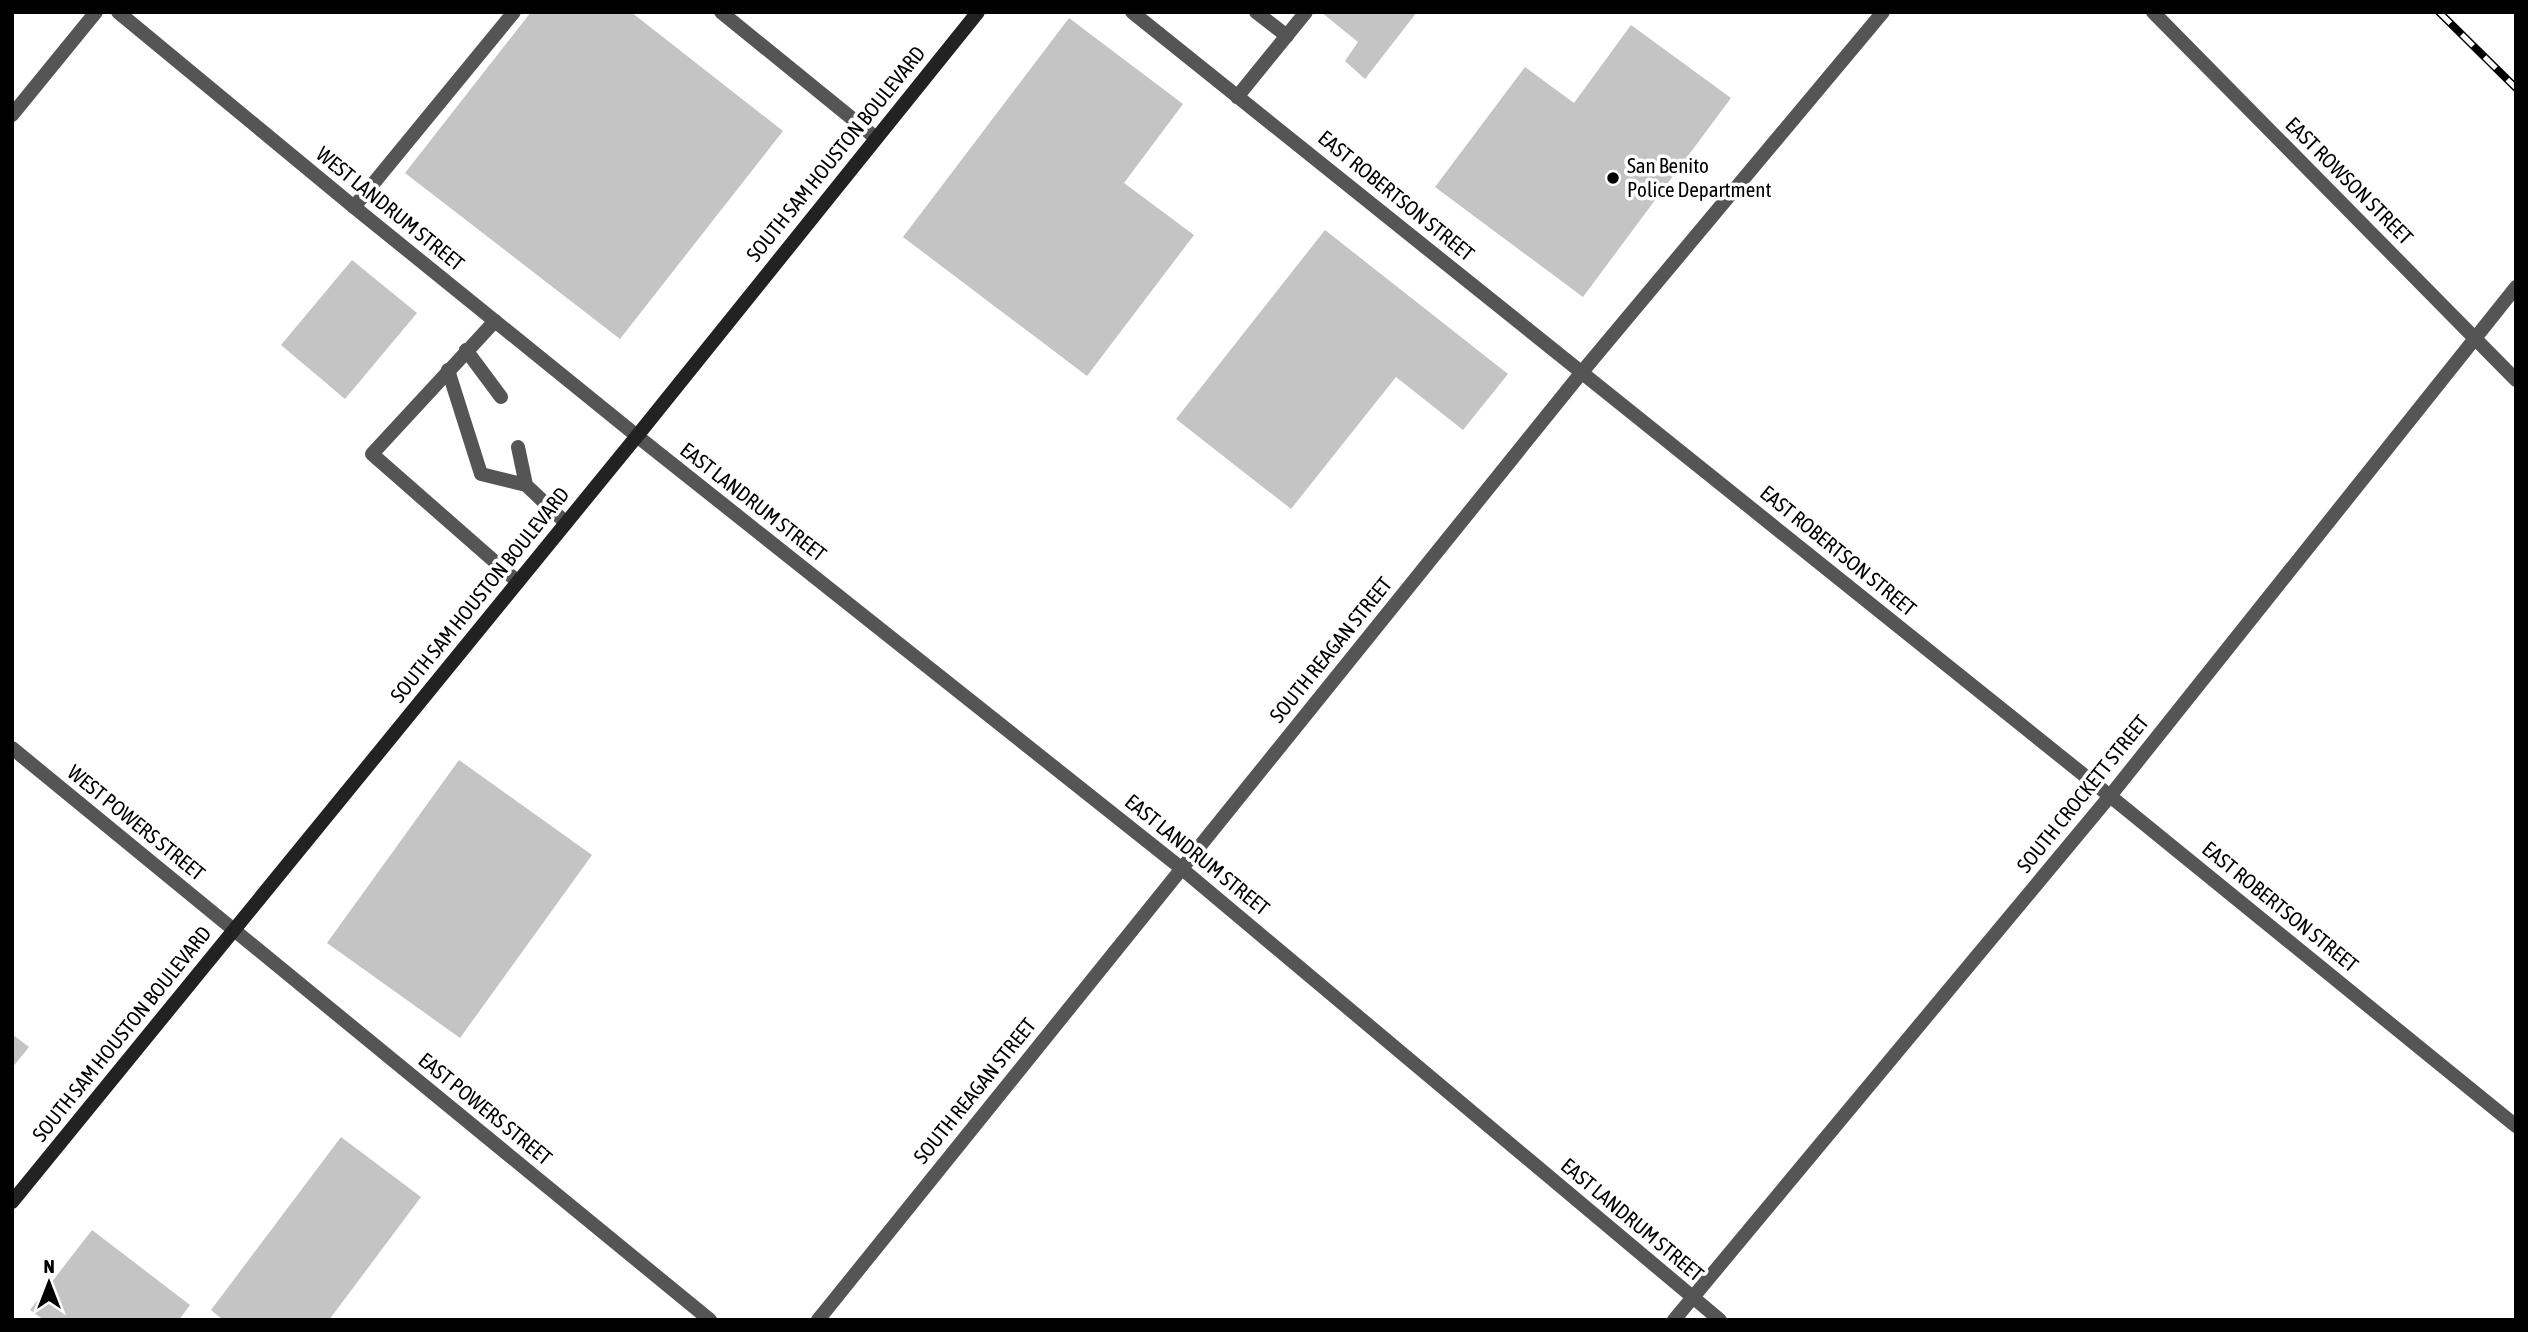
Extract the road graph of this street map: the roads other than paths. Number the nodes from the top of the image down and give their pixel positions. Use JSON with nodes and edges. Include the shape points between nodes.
{"nodes":[{"id":1,"x":96,"y":12,"type":"edge"},
{"id":2,"x":118,"y":12,"type":"edge"},
{"id":3,"x":514,"y":12,"type":"edge"},
{"id":4,"x":721,"y":12,"type":"edge"},
{"id":5,"x":978,"y":12,"type":"edge"},
{"id":6,"x":1132,"y":12,"type":"edge"},
{"id":7,"x":1256,"y":12,"type":"edge"},
{"id":8,"x":1306,"y":12,"type":"edge"},
{"id":9,"x":1883,"y":12,"type":"edge"},
{"id":10,"x":2152,"y":12,"type":"edge"},
{"id":11,"x":1287,"y":36,"type":"junction"},
{"id":12,"x":1237,"y":97,"type":"junction"},
{"id":13,"x":12,"y":115,"type":"edge"},
{"id":14,"x":876,"y":138,"type":"junction"},
{"id":15,"x":354,"y":208,"type":"junction"},
{"id":16,"x":2516,"y":287,"type":"edge"},
{"id":17,"x":495,"y":321,"type":"junction"},
{"id":18,"x":2475,"y":338,"type":"junction"},
{"id":19,"x":466,"y":350,"type":"junction"},
{"id":20,"x":448,"y":370,"type":"junction"},
{"id":21,"x":1582,"y":372,"type":"junction"},
{"id":22,"x":2516,"y":380,"type":"edge"},
{"id":23,"x":501,"y":397,"type":"dead end"},
{"id":24,"x":637,"y":436,"type":"junction"},
{"id":25,"x":518,"y":447,"type":"dead end"},
{"id":26,"x":526,"y":485,"type":"junction"},
{"id":27,"x":566,"y":523,"type":"junction"},
{"id":28,"x":518,"y":582,"type":"junction"},
{"id":29,"x":12,"y":748,"type":"edge"},
{"id":30,"x":2110,"y":796,"type":"junction"},
{"id":31,"x":1181,"y":868,"type":"junction"},
{"id":32,"x":234,"y":930,"type":"junction"},
{"id":33,"x":2516,"y":1126,"type":"edge"},
{"id":34,"x":12,"y":1202,"type":"edge"},
{"id":35,"x":1692,"y":1298,"type":"junction"},
{"id":36,"x":710,"y":1320,"type":"edge"},
{"id":37,"x":818,"y":1320,"type":"edge"},
{"id":38,"x":1674,"y":1320,"type":"edge"},
{"id":39,"x":1720,"y":1320,"type":"edge"}],
"edges":[{"from":1,"to":13,"type":"street"},
{"from":2,"to":15,"type":"street","name":"WEST LANDRUM STREET"},
{"from":3,"to":15,"type":"street"},
{"from":4,"to":14,"type":"street"},
{"from":5,"to":14,"type":"main road","name":"SOUTH SAM HOUSTON BOULEVARD"},
{"from":6,"to":12,"type":"street","name":"EAST ROBERTSON STREET"},
{"from":7,"to":11,"type":"street"},
{"from":8,"to":11,"type":"street"},
{"from":9,"to":21,"type":"street","name":"SOUTH REAGAN STREET"},
{"from":10,"to":18,"type":"street","name":"EAST ROWSON STREET"},
{"from":11,"to":12,"type":"street"},
{"from":12,"to":21,"type":"street","name":"EAST ROBERTSON STREET"},
{"from":14,"to":24,"type":"main road","name":"SOUTH SAM HOUSTON BOULEVARD"},
{"from":15,"to":17,"type":"street","name":"WEST LANDRUM STREET"},
{"from":16,"to":18,"type":"street","name":"SOUTH CROCKETT STREET"},
{"from":17,"to":19,"type":"street"},
{"from":17,"to":24,"type":"street","name":"WEST LANDRUM STREET"},
{"from":18,"to":22,"type":"street","name":"EAST ROWSON STREET"},
{"from":18,"to":30,"type":"street","name":"SOUTH CROCKETT STREET"},
{"from":19,"to":20,"type":"street"},
{"from":19,"to":23,"type":"street"},
{"from":20,"to":26,"type":"street","via":[[481,474]]},
{"from":20,"to":28,"type":"street","via":[[372,454]]},
{"from":21,"to":30,"type":"street","name":"EAST ROBERTSON STREET"},
{"from":21,"to":31,"type":"street","name":"SOUTH REAGAN STREET"},
{"from":24,"to":27,"type":"main road","name":"SOUTH SAM HOUSTON BOULEVARD"},
{"from":24,"to":31,"type":"street","name":"EAST LANDRUM STREET"},
{"from":25,"to":26,"type":"street"},
{"from":26,"to":27,"type":"street"},
{"from":27,"to":28,"type":"main road","name":"SOUTH SAM HOUSTON BOULEVARD"},
{"from":28,"to":32,"type":"main road","name":"SOUTH SAM HOUSTON BOULEVARD"},
{"from":29,"to":32,"type":"street","name":"WEST POWERS STREET"},
{"from":30,"to":33,"type":"street","name":"EAST ROBERTSON STREET"},
{"from":30,"to":35,"type":"street","name":"SOUTH CROCKETT STREET"},
{"from":31,"to":35,"type":"street","name":"EAST LANDRUM STREET"},
{"from":31,"to":37,"type":"street","name":"SOUTH REAGAN STREET"},
{"from":32,"to":34,"type":"main road","name":"SOUTH SAM HOUSTON BOULEVARD"},
{"from":32,"to":36,"type":"street","name":"EAST POWERS STREET"},
{"from":35,"to":38,"type":"street","name":"SOUTH CROCKETT STREET"},
{"from":35,"to":39,"type":"street","name":"EAST LANDRUM STREET"}]}
